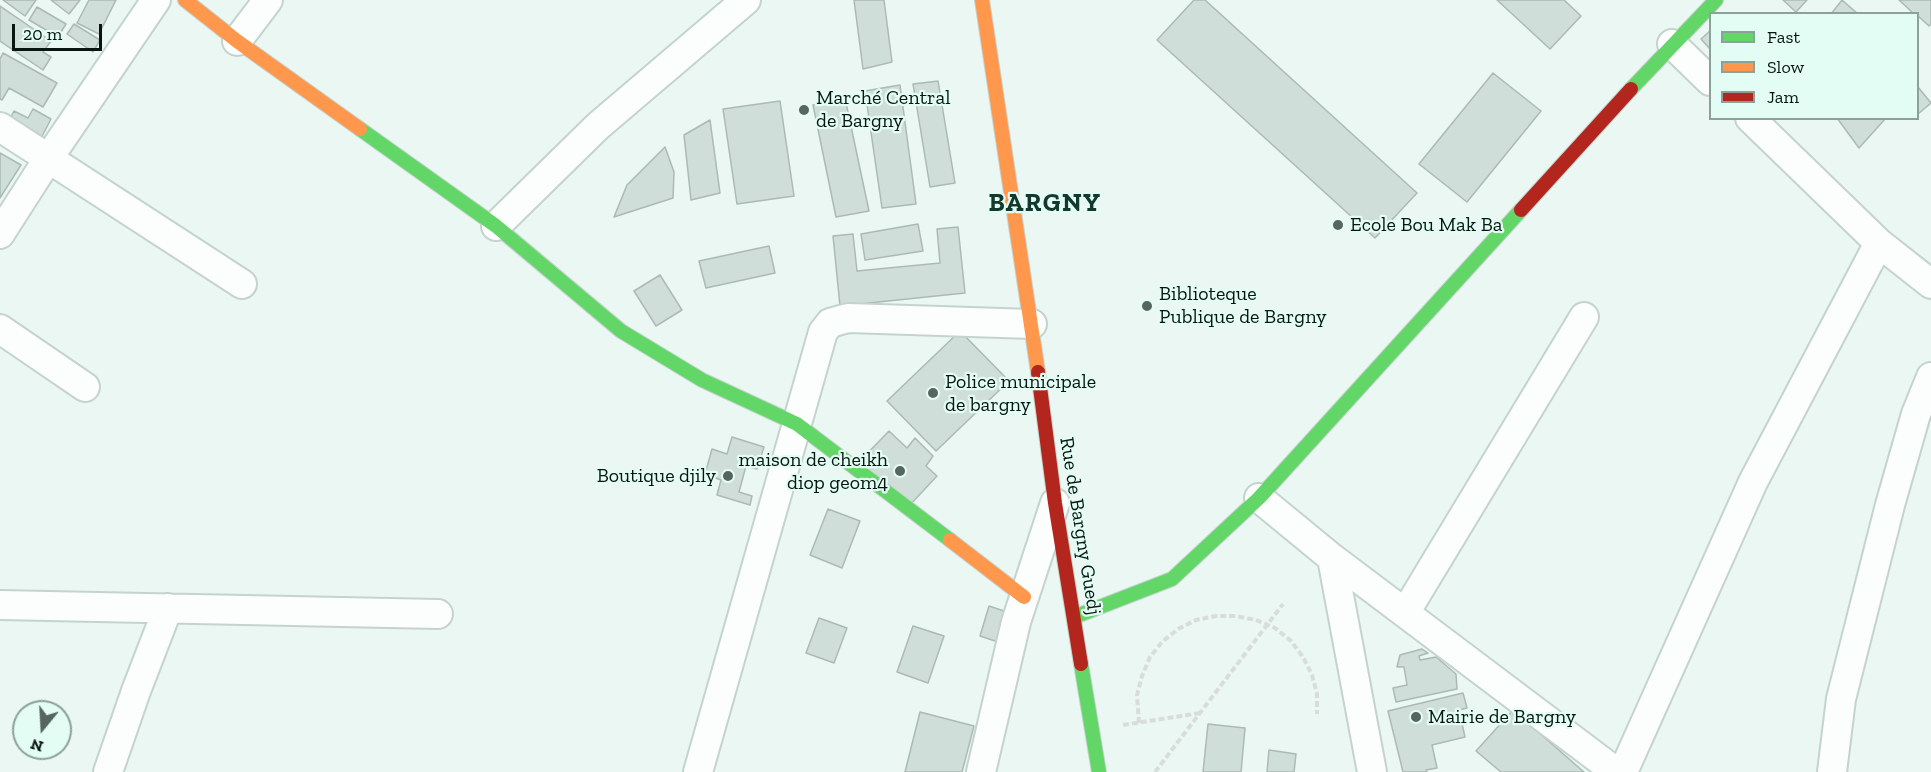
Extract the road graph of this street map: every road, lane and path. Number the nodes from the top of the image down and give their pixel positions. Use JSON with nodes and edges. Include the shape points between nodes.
{"nodes":[{"id":1,"x":156,"y":0,"type":"edge"},
{"id":2,"x":185,"y":0,"type":"edge"},
{"id":3,"x":268,"y":0,"type":"edge"},
{"id":4,"x":746,"y":0,"type":"edge"},
{"id":5,"x":982,"y":0,"type":"edge"},
{"id":6,"x":1716,"y":0,"type":"edge"},
{"id":7,"x":237,"y":41,"type":"junction"},
{"id":8,"x":1672,"y":44,"type":"junction"},
{"id":9,"x":1709,"y":80,"type":"edge"},
{"id":10,"x":1752,"y":120,"type":"edge"},
{"id":11,"x":0,"y":127,"type":"edge"},
{"id":12,"x":48,"y":159,"type":"junction"},
{"id":13,"x":496,"y":226,"type":"junction"},
{"id":14,"x":0,"y":234,"type":"edge"},
{"id":15,"x":1880,"y":243,"type":"junction"},
{"id":16,"x":242,"y":284,"type":"dead end"},
{"id":17,"x":1931,"y":284,"type":"edge"},
{"id":18,"x":1584,"y":317,"type":"dead end"},
{"id":19,"x":1032,"y":324,"type":"junction"},
{"id":20,"x":0,"y":329,"type":"edge"},
{"id":21,"x":1931,"y":377,"type":"edge"},
{"id":22,"x":85,"y":387,"type":"dead end"},
{"id":23,"x":797,"y":424,"type":"junction"},
{"id":24,"x":1259,"y":498,"type":"junction"},
{"id":25,"x":1055,"y":503,"type":"junction"},
{"id":26,"x":1332,"y":558,"type":"junction"},
{"id":27,"x":1024,"y":597,"type":"junction"},
{"id":28,"x":0,"y":604,"type":"edge"},
{"id":29,"x":1283,"y":604,"type":"dead end"},
{"id":30,"x":168,"y":608,"type":"junction"},
{"id":31,"x":1405,"y":613,"type":"junction"},
{"id":32,"x":438,"y":614,"type":"dead end"},
{"id":33,"x":1074,"y":617,"type":"junction"},
{"id":34,"x":1267,"y":625,"type":"junction"},
{"id":35,"x":1200,"y":713,"type":"junction"},
{"id":36,"x":1317,"y":714,"type":"dead end"},
{"id":37,"x":1139,"y":723,"type":"junction"},
{"id":38,"x":1092,"y":730,"type":"junction"},
{"id":39,"x":108,"y":772,"type":"edge"},
{"id":40,"x":698,"y":772,"type":"edge"},
{"id":41,"x":981,"y":772,"type":"edge"},
{"id":42,"x":1099,"y":772,"type":"edge"},
{"id":43,"x":1155,"y":772,"type":"edge"},
{"id":44,"x":1372,"y":772,"type":"edge"},
{"id":45,"x":1617,"y":772,"type":"edge"},
{"id":46,"x":1623,"y":772,"type":"edge"},
{"id":47,"x":1832,"y":772,"type":"edge"}],
"edges":[{"from":1,"to":12,"type":"street"},
{"from":2,"to":7,"type":"street"},
{"from":3,"to":7,"type":"street"},
{"from":4,"to":13,"type":"street","via":[[598,126]]},
{"from":5,"to":19,"type":"street","name":"Rue de Bargny Guedj"},
{"from":6,"to":8,"type":"street"},
{"from":7,"to":13,"type":"street"},
{"from":8,"to":9,"type":"street"},
{"from":8,"to":24,"type":"street"},
{"from":10,"to":15,"type":"street"},
{"from":11,"to":12,"type":"street"},
{"from":12,"to":14,"type":"street"},
{"from":12,"to":16,"type":"street"},
{"from":13,"to":23,"type":"street","via":[[621,331],[702,380]]},
{"from":15,"to":17,"type":"street"},
{"from":15,"to":46,"type":"street","via":[[1753,482]]},
{"from":18,"to":31,"type":"street"},
{"from":19,"to":23,"type":"street","via":[[848,318],[830,322],[823,332]]},
{"from":19,"to":25,"type":"street","name":"Rue de Bargny Guedj"},
{"from":20,"to":22,"type":"street"},
{"from":21,"to":47,"type":"street","via":[[1916,414],[1890,506],[1841,699]]},
{"from":23,"to":27,"type":"street"},
{"from":23,"to":40,"type":"street"},
{"from":24,"to":26,"type":"street"},
{"from":24,"to":33,"type":"street","via":[[1172,579]]},
{"from":25,"to":27,"type":"street"},
{"from":25,"to":33,"type":"street","name":"Rue de Bargny Guedj"},
{"from":26,"to":31,"type":"street"},
{"from":26,"to":44,"type":"street"},
{"from":27,"to":41,"type":"street"},
{"from":28,"to":30,"type":"street"},
{"from":29,"to":34,"type":"path"},
{"from":30,"to":32,"type":"street"},
{"from":30,"to":39,"type":"street"},
{"from":31,"to":45,"type":"street"},
{"from":33,"to":38,"type":"street","name":"Rue de Bargny Guedj"},
{"from":34,"to":35,"type":"path"},
{"from":34,"to":36,"type":"path","via":[[1291,641],[1303,657],[1317,694]]},
{"from":34,"to":37,"type":"path","via":[[1236,615],[1197,620],[1178,629],[1156,650],[1142,676],[1137,695]]},
{"from":35,"to":37,"type":"path"},
{"from":35,"to":43,"type":"path"},
{"from":37,"to":38,"type":"path"},
{"from":38,"to":42,"type":"street","name":"Rue de Bargny Guedj"}]}
